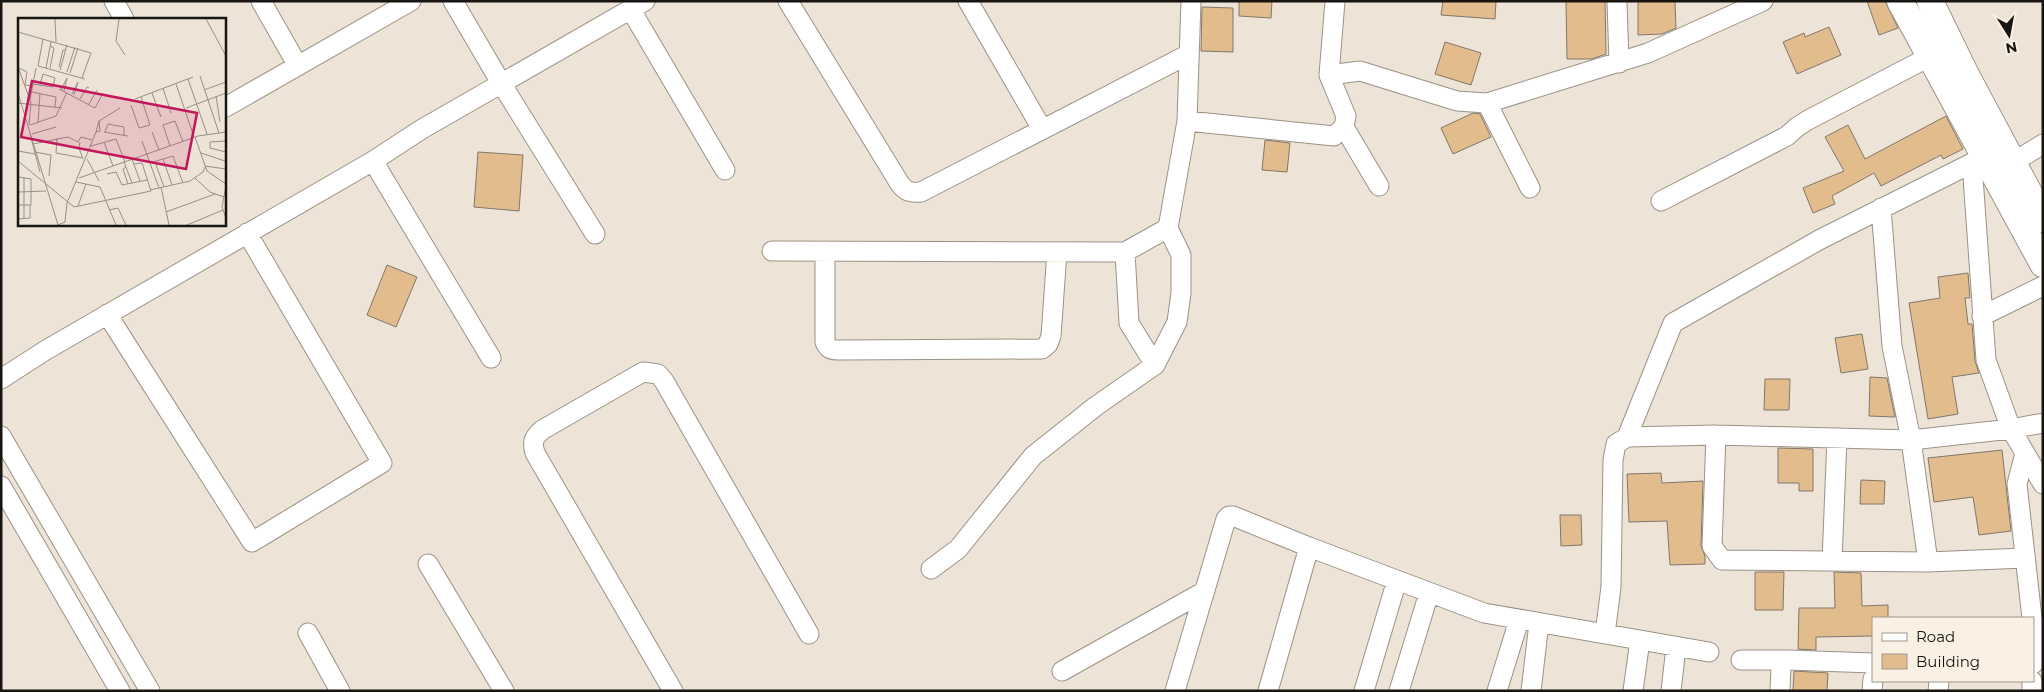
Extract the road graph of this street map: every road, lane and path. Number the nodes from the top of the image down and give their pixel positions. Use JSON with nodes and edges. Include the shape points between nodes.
{"nodes":[{"id":1,"x":114,"y":1,"type":"edge"},
{"id":2,"x":261,"y":1,"type":"edge"},
{"id":3,"x":411,"y":1,"type":"edge"},
{"id":4,"x":453,"y":1,"type":"edge"},
{"id":5,"x":788,"y":1,"type":"edge"},
{"id":6,"x":968,"y":1,"type":"edge"},
{"id":7,"x":1191,"y":1,"type":"edge"},
{"id":8,"x":1335,"y":1,"type":"edge"},
{"id":9,"x":1617,"y":1,"type":"edge"},
{"id":10,"x":1763,"y":1,"type":"edge"},
{"id":11,"x":1900,"y":1,"type":"edge"},
{"id":12,"x":1930,"y":1,"type":"edge"},
{"id":13,"x":638,"y":6,"type":"edge"},
{"id":14,"x":384,"y":8,"type":"edge"},
{"id":15,"x":123,"y":18,"type":"edge"},
{"id":16,"x":1189,"y":54,"type":"junction"},
{"id":17,"x":1929,"y":57,"type":"junction"},
{"id":18,"x":1619,"y":64,"type":"junction"},
{"id":19,"x":298,"y":66,"type":"junction"},
{"id":20,"x":1329,"y":75,"type":"junction"},
{"id":21,"x":501,"y":83,"type":"junction"},
{"id":22,"x":1487,"y":103,"type":"junction"},
{"id":23,"x":225,"y":107,"type":"edge"},
{"id":24,"x":1187,"y":121,"type":"junction"},
{"id":25,"x":1344,"y":126,"type":"junction"},
{"id":26,"x":1042,"y":129,"type":"junction"},
{"id":27,"x":2043,"y":144,"type":"edge"},
{"id":28,"x":1977,"y":159,"type":"junction"},
{"id":29,"x":373,"y":161,"type":"junction"},
{"id":30,"x":2012,"y":163,"type":"junction"},
{"id":31,"x":725,"y":170,"type":"dead end"},
{"id":32,"x":1379,"y":186,"type":"dead end"},
{"id":33,"x":1530,"y":188,"type":"dead end"},
{"id":34,"x":1661,"y":201,"type":"dead end"},
{"id":35,"x":1881,"y":208,"type":"junction"},
{"id":36,"x":2043,"y":220,"type":"edge"},
{"id":37,"x":1168,"y":228,"type":"junction"},
{"id":38,"x":247,"y":233,"type":"junction"},
{"id":39,"x":596,"y":234,"type":"dead end"},
{"id":40,"x":772,"y":251,"type":"dead end"},
{"id":41,"x":825,"y":251,"type":"junction"},
{"id":42,"x":1056,"y":252,"type":"junction"},
{"id":43,"x":1125,"y":252,"type":"junction"},
{"id":44,"x":2043,"y":264,"type":"edge"},
{"id":45,"x":2043,"y":286,"type":"edge"},
{"id":46,"x":107,"y":314,"type":"junction"},
{"id":47,"x":1982,"y":316,"type":"junction"},
{"id":48,"x":490,"y":358,"type":"dead end"},
{"id":49,"x":1155,"y":365,"type":"junction"},
{"id":50,"x":1,"y":379,"type":"edge"},
{"id":51,"x":2043,"y":423,"type":"edge"},
{"id":52,"x":2011,"y":429,"type":"junction"},
{"id":53,"x":1716,"y":434,"type":"junction"},
{"id":54,"x":1,"y":436,"type":"edge"},
{"id":55,"x":1627,"y":437,"type":"junction"},
{"id":56,"x":1837,"y":438,"type":"junction"},
{"id":57,"x":1911,"y":440,"type":"junction"},
{"id":58,"x":2025,"y":453,"type":"junction"},
{"id":59,"x":2043,"y":484,"type":"edge"},
{"id":60,"x":1,"y":486,"type":"edge"},
{"id":61,"x":1309,"y":547,"type":"junction"},
{"id":62,"x":2025,"y":558,"type":"junction"},
{"id":63,"x":1832,"y":561,"type":"junction"},
{"id":64,"x":1928,"y":562,"type":"junction"},
{"id":65,"x":428,"y":564,"type":"dead end"},
{"id":66,"x":931,"y":568,"type":"dead end"},
{"id":67,"x":1397,"y":580,"type":"junction"},
{"id":68,"x":1205,"y":590,"type":"junction"},
{"id":69,"x":1429,"y":593,"type":"junction"},
{"id":70,"x":2032,"y":617,"type":"edge"},
{"id":71,"x":1519,"y":620,"type":"junction"},
{"id":72,"x":1539,"y":623,"type":"junction"},
{"id":73,"x":308,"y":633,"type":"dead end"},
{"id":74,"x":809,"y":634,"type":"dead end"},
{"id":75,"x":1605,"y":634,"type":"junction"},
{"id":76,"x":1640,"y":640,"type":"junction"},
{"id":77,"x":1676,"y":647,"type":"junction"},
{"id":78,"x":1709,"y":652,"type":"dead end"},
{"id":79,"x":1741,"y":660,"type":"dead end"},
{"id":80,"x":1787,"y":660,"type":"junction"},
{"id":81,"x":1872,"y":663,"type":"edge"},
{"id":82,"x":1062,"y":671,"type":"dead end"},
{"id":83,"x":120,"y":691,"type":"edge"},
{"id":84,"x":150,"y":691,"type":"edge"},
{"id":85,"x":340,"y":691,"type":"edge"},
{"id":86,"x":504,"y":691,"type":"edge"},
{"id":87,"x":673,"y":691,"type":"edge"},
{"id":88,"x":1175,"y":691,"type":"edge"},
{"id":89,"x":1268,"y":691,"type":"edge"},
{"id":90,"x":1364,"y":691,"type":"edge"},
{"id":91,"x":1399,"y":691,"type":"edge"},
{"id":92,"x":1497,"y":691,"type":"edge"},
{"id":93,"x":1531,"y":691,"type":"edge"},
{"id":94,"x":1633,"y":691,"type":"edge"},
{"id":95,"x":1671,"y":691,"type":"edge"},
{"id":96,"x":1780,"y":691,"type":"edge"}],
"edges":[{"from":1,"to":15,"type":"street"},
{"from":2,"to":19,"type":"street"},
{"from":3,"to":14,"type":"street"},
{"from":4,"to":21,"type":"street"},
{"from":5,"to":26,"type":"street","via":[[904,190],[920,192]]},
{"from":6,"to":26,"type":"street"},
{"from":7,"to":16,"type":"street"},
{"from":8,"to":20,"type":"street"},
{"from":9,"to":18,"type":"street"},
{"from":10,"to":18,"type":"street"},
{"from":11,"to":17,"type":"street"},
{"from":12,"to":30,"type":"street"},
{"from":13,"to":21,"type":"street"},
{"from":13,"to":31,"type":"street"},
{"from":14,"to":19,"type":"street"},
{"from":16,"to":24,"type":"street"},
{"from":16,"to":26,"type":"street"},
{"from":17,"to":28,"type":"street"},
{"from":17,"to":34,"type":"street"},
{"from":18,"to":22,"type":"street"},
{"from":19,"to":23,"type":"street"},
{"from":20,"to":22,"type":"street","via":[[1360,71],[1457,101]]},
{"from":20,"to":25,"type":"street","via":[[1346,116]]},
{"from":21,"to":29,"type":"street"},
{"from":21,"to":39,"type":"street"},
{"from":22,"to":33,"type":"street"},
{"from":24,"to":25,"type":"street","via":[[1334,136]]},
{"from":24,"to":37,"type":"street"},
{"from":25,"to":32,"type":"street"},
{"from":27,"to":30,"type":"street"},
{"from":28,"to":35,"type":"street"},
{"from":28,"to":44,"type":"street"},
{"from":28,"to":47,"type":"street"},
{"from":29,"to":38,"type":"street"},
{"from":29,"to":48,"type":"street"},
{"from":30,"to":36,"type":"street"},
{"from":35,"to":55,"type":"street","via":[[1673,323]]},
{"from":35,"to":57,"type":"street","via":[[1892,346]]},
{"from":37,"to":43,"type":"street"},
{"from":37,"to":49,"type":"street","via":[[1181,255],[1181,293],[1177,322]]},
{"from":38,"to":46,"type":"street"},
{"from":38,"to":46,"type":"street","via":[[382,463],[252,542]]},
{"from":40,"to":41,"type":"street"},
{"from":41,"to":42,"type":"street"},
{"from":41,"to":42,"type":"street","via":[[825,342],[831,350],[1042,349],[1051,336]]},
{"from":42,"to":43,"type":"street"},
{"from":43,"to":49,"type":"street","via":[[1129,323]]},
{"from":45,"to":47,"type":"street"},
{"from":46,"to":50,"type":"street"},
{"from":47,"to":52,"type":"street","via":[[1986,360]]},
{"from":49,"to":66,"type":"street","via":[[1033,456],[958,549]]},
{"from":51,"to":52,"type":"street"},
{"from":52,"to":57,"type":"street"},
{"from":52,"to":58,"type":"street"},
{"from":53,"to":55,"type":"street"},
{"from":53,"to":56,"type":"street"},
{"from":53,"to":63,"type":"street","via":[[1712,546],[1722,560]]},
{"from":54,"to":84,"type":"street"},
{"from":55,"to":75,"type":"street","via":[[1616,444],[1613,460],[1611,587]]},
{"from":56,"to":57,"type":"street"},
{"from":56,"to":63,"type":"street"},
{"from":57,"to":64,"type":"street"},
{"from":58,"to":59,"type":"street"},
{"from":58,"to":62,"type":"street","via":[[2017,484]]},
{"from":60,"to":83,"type":"street"},
{"from":61,"to":67,"type":"street"},
{"from":61,"to":68,"type":"street","via":[[1229,516]]},
{"from":61,"to":89,"type":"street"},
{"from":62,"to":64,"type":"street"},
{"from":62,"to":70,"type":"street"},
{"from":63,"to":64,"type":"street"},
{"from":65,"to":86,"type":"street"},
{"from":67,"to":69,"type":"street"},
{"from":67,"to":90,"type":"street"},
{"from":68,"to":82,"type":"street"},
{"from":68,"to":88,"type":"street"},
{"from":69,"to":71,"type":"street","via":[[1477,611]]},
{"from":69,"to":91,"type":"street"},
{"from":71,"to":72,"type":"street"},
{"from":71,"to":92,"type":"street"},
{"from":72,"to":75,"type":"street"},
{"from":72,"to":93,"type":"street"},
{"from":73,"to":85,"type":"street"},
{"from":74,"to":87,"type":"street","via":[[664,381],[658,374],[643,372],[542,430],[532,444]]},
{"from":75,"to":76,"type":"street"},
{"from":76,"to":77,"type":"street"},
{"from":76,"to":94,"type":"street"},
{"from":77,"to":78,"type":"street"},
{"from":77,"to":95,"type":"street"},
{"from":79,"to":80,"type":"street"},
{"from":80,"to":81,"type":"street"},
{"from":80,"to":96,"type":"street","via":[[1781,666]]}]}
